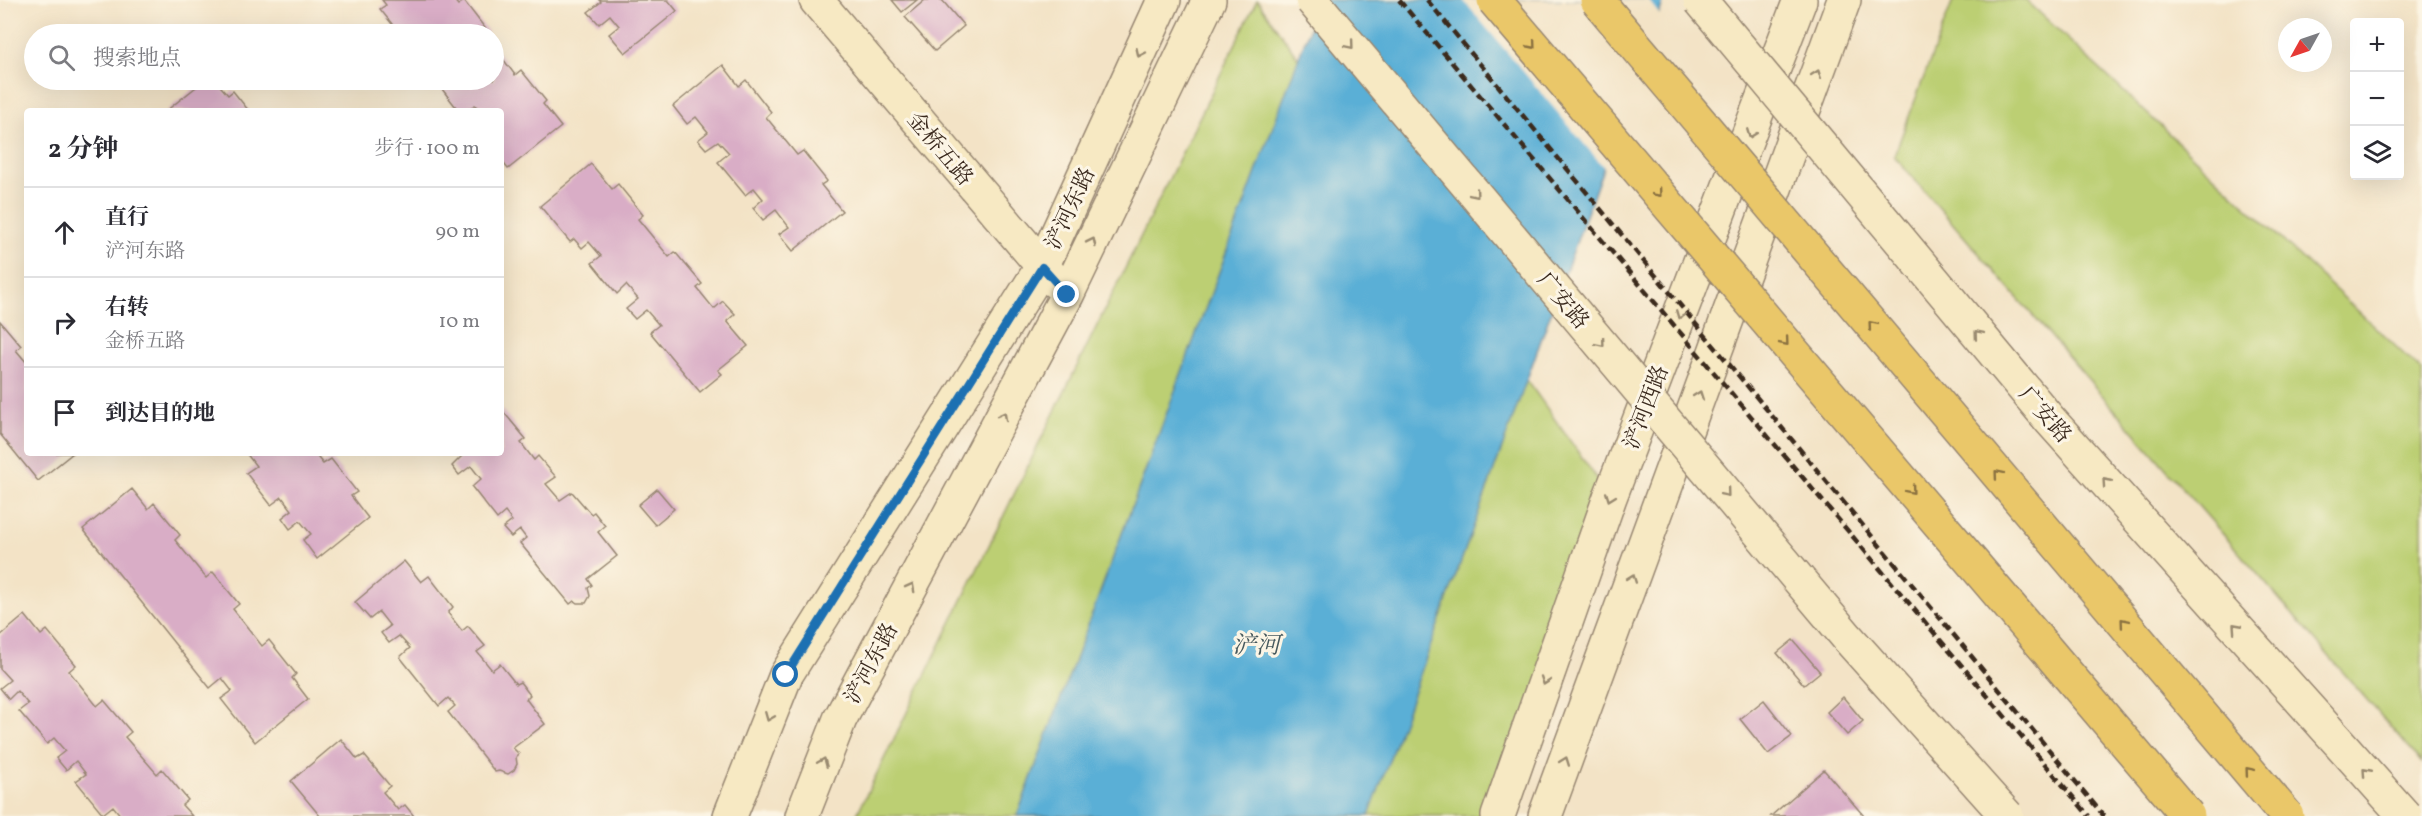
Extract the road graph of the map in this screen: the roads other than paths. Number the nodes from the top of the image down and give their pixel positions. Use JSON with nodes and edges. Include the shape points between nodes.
{"nodes":[{"id":1,"x":816,"y":0,"type":"edge"},
{"id":2,"x":1164,"y":0,"type":"edge"},
{"id":3,"x":1209,"y":0,"type":"edge"},
{"id":4,"x":1312,"y":0,"type":"edge"},
{"id":5,"x":1494,"y":0,"type":"edge"},
{"id":6,"x":1597,"y":0,"type":"edge"},
{"id":7,"x":1700,"y":0,"type":"edge"},
{"id":8,"x":1800,"y":0,"type":"edge"},
{"id":9,"x":1844,"y":0,"type":"edge"},
{"id":10,"x":1042,"y":267,"type":"junction"},
{"id":11,"x":1067,"y":295,"type":"junction"},
{"id":12,"x":730,"y":816,"type":"edge"},
{"id":13,"x":802,"y":816,"type":"edge"},
{"id":14,"x":1497,"y":816,"type":"edge"},
{"id":15,"x":1545,"y":816,"type":"edge"},
{"id":16,"x":2007,"y":816,"type":"edge"},
{"id":17,"x":2188,"y":816,"type":"edge"},
{"id":18,"x":2287,"y":816,"type":"edge"},
{"id":19,"x":2405,"y":816,"type":"edge"}],
"edges":[{"from":1,"to":10,"type":"main road","name":"金桥五路"},
{"from":2,"to":10,"type":"main road","name":"浐河东路","one_way":true},
{"from":11,"to":3,"type":"main road","name":"浐河东路","one_way":true},
{"from":4,"to":16,"type":"main road","name":"广安路","one_way":true,"bridge":true,"via":[[1847,637]]},
{"from":5,"to":17,"type":"highway","one_way":true,"bridge":true},
{"from":18,"to":6,"type":"highway","one_way":true,"bridge":true},
{"from":19,"to":7,"type":"main road","name":"广安路","one_way":true,"bridge":true,"via":[[2050,420]]},
{"from":8,"to":14,"type":"main road","name":"浐河西路","one_way":true,"via":[[1610,496]]},
{"from":15,"to":9,"type":"main road","name":"浐河西路","one_way":true},
{"from":10,"to":11,"type":"main road","name":"金桥五路"},
{"from":10,"to":12,"type":"main road","name":"浐河东路","one_way":true,"via":[[786,675]]},
{"from":13,"to":11,"type":"main road","name":"浐河东路","one_way":true,"via":[[840,719]]}]}
